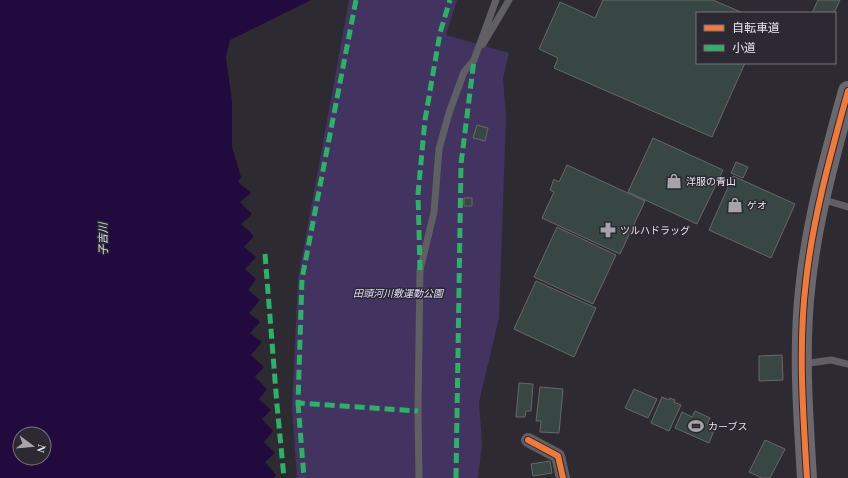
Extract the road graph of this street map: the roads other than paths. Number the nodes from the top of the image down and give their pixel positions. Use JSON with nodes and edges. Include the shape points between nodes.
{"nodes":[{"id":1,"x":496,"y":0,"type":"edge"},
{"id":2,"x":509,"y":0,"type":"edge"},
{"id":3,"x":474,"y":60,"type":"junction"},
{"id":4,"x":848,"y":91,"type":"edge"},
{"id":5,"x":820,"y":199,"type":"junction"},
{"id":6,"x":848,"y":207,"type":"edge"},
{"id":7,"x":802,"y":364,"type":"junction"},
{"id":8,"x":848,"y":364,"type":"edge"},
{"id":9,"x":528,"y":440,"type":"dead end"},
{"id":10,"x":419,"y":478,"type":"edge"},
{"id":11,"x":563,"y":478,"type":"edge"},
{"id":12,"x":807,"y":478,"type":"edge"}],
"edges":[{"from":1,"to":3,"type":"lane"},
{"from":2,"to":3,"type":"lane"},
{"from":3,"to":10,"type":"lane","via":[[464,72],[439,149],[434,212],[420,270]]},
{"from":4,"to":5,"type":"street"},
{"from":5,"to":6,"type":"lane"},
{"from":5,"to":7,"type":"street","via":[[806,281]]},
{"from":7,"to":8,"type":"lane","via":[[831,360]]},
{"from":7,"to":12,"type":"street"},
{"from":9,"to":11,"type":"street","via":[[558,456]]}]}
